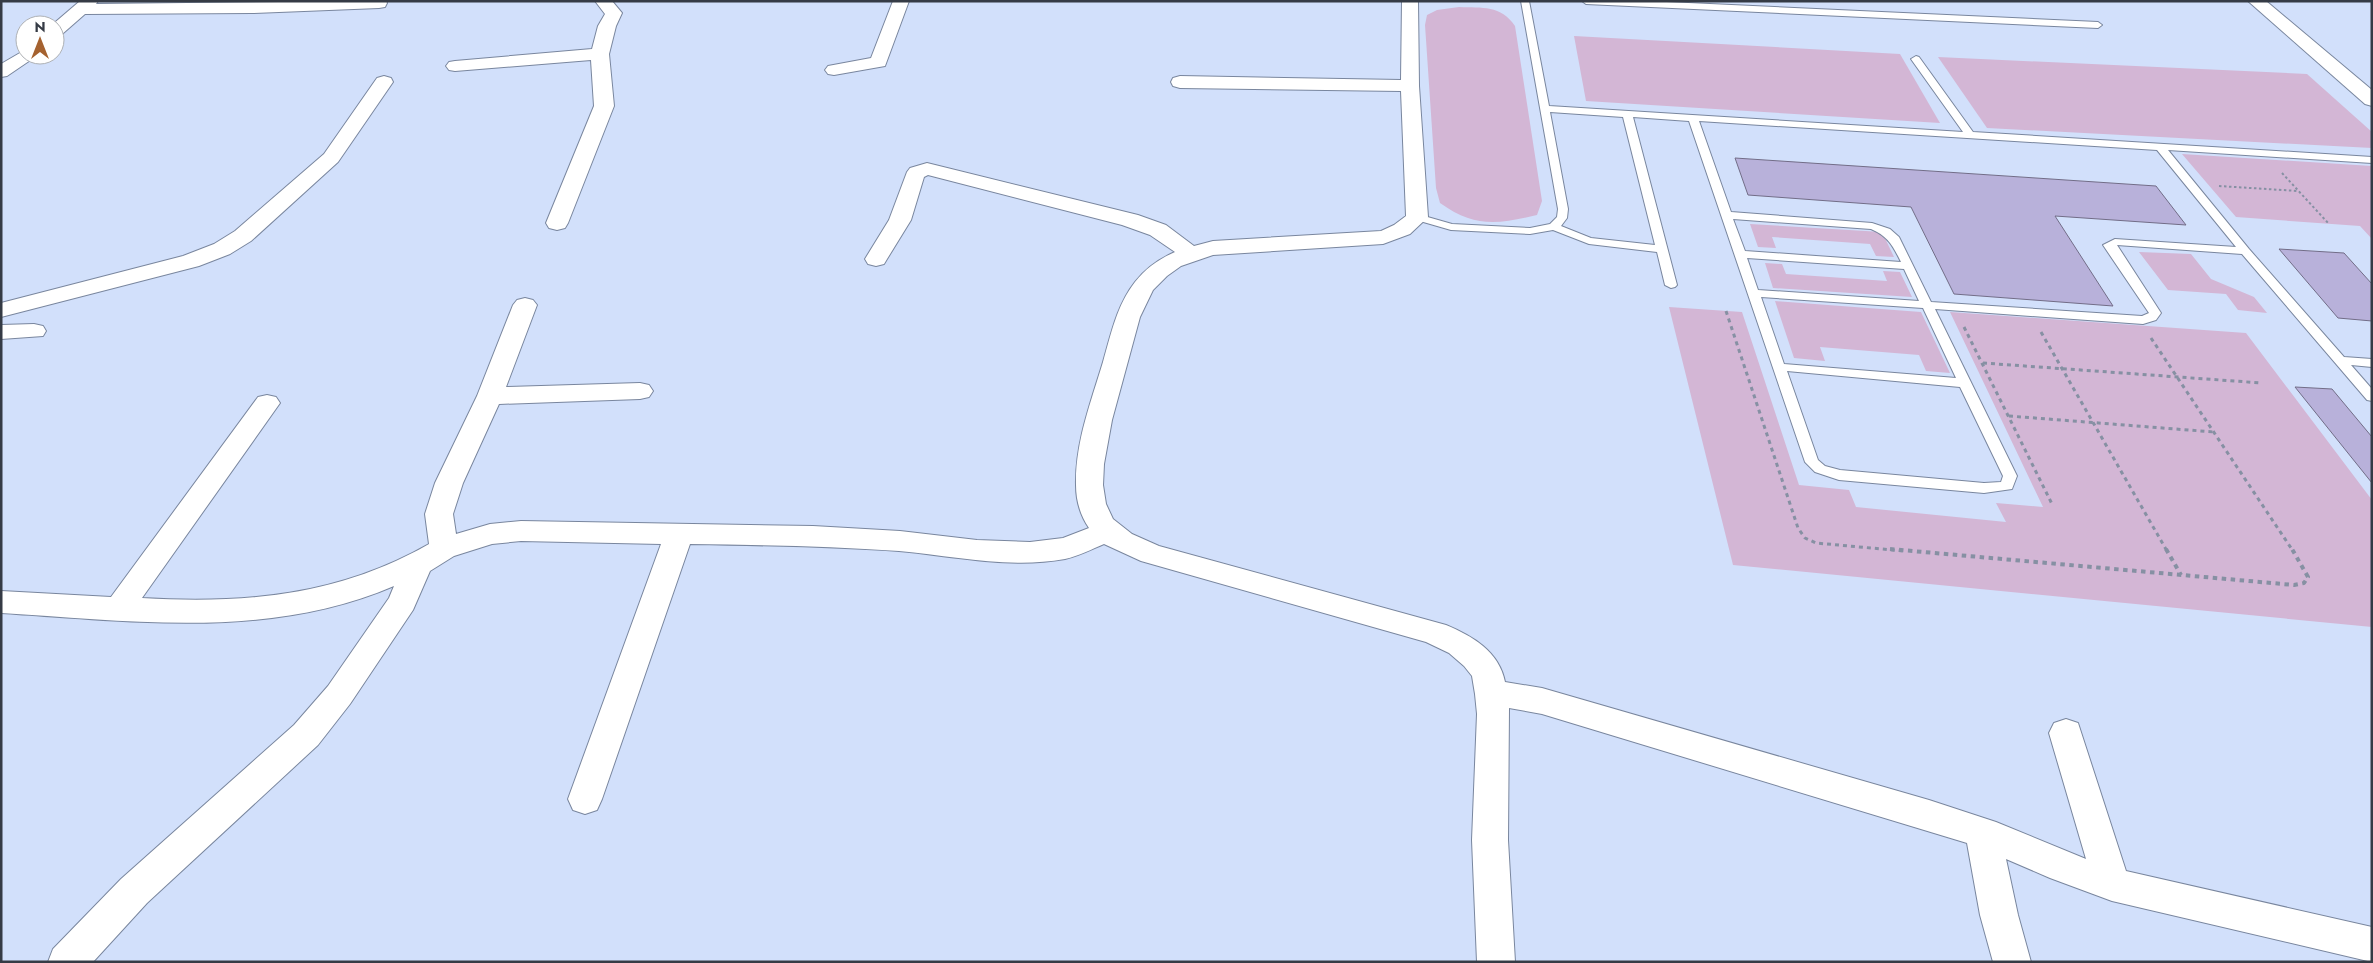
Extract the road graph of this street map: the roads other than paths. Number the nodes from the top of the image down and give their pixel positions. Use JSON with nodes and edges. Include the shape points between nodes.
{"nodes":[{"id":1,"x":603,"y":1,"type":"edge"},
{"id":2,"x":902,"y":1,"type":"edge"},
{"id":3,"x":1410,"y":1,"type":"edge"},
{"id":4,"x":1525,"y":1,"type":"edge"},
{"id":5,"x":1586,"y":1,"type":"edge"},
{"id":6,"x":2256,"y":1,"type":"edge"},
{"id":7,"x":379,"y":3,"type":"dead end"},
{"id":8,"x":85,"y":5,"type":"edge"},
{"id":9,"x":65,"y":22,"type":"edge"},
{"id":10,"x":2098,"y":25,"type":"dead end"},
{"id":11,"x":600,"y":54,"type":"junction"},
{"id":12,"x":1916,"y":58,"type":"dead end"},
{"id":13,"x":15,"y":62,"type":"edge"},
{"id":14,"x":455,"y":66,"type":"dead end"},
{"id":15,"x":834,"y":70,"type":"dead end"},
{"id":16,"x":1,"y":72,"type":"edge"},
{"id":17,"x":384,"y":82,"type":"dead end"},
{"id":18,"x":1180,"y":82,"type":"dead end"},
{"id":19,"x":1410,"y":86,"type":"junction"},
{"id":20,"x":2369,"y":97,"type":"edge"},
{"id":21,"x":1546,"y":109,"type":"junction"},
{"id":22,"x":1627,"y":114,"type":"junction"},
{"id":23,"x":1693,"y":118,"type":"junction"},
{"id":24,"x":1970,"y":135,"type":"junction"},
{"id":25,"x":2160,"y":147,"type":"junction"},
{"id":26,"x":2372,"y":160,"type":"edge"},
{"id":27,"x":1727,"y":215,"type":"junction"},
{"id":28,"x":1417,"y":217,"type":"junction"},
{"id":29,"x":557,"y":223,"type":"dead end"},
{"id":30,"x":1554,"y":227,"type":"junction"},
{"id":31,"x":1662,"y":249,"type":"junction"},
{"id":32,"x":2245,"y":251,"type":"junction"},
{"id":33,"x":1190,"y":254,"type":"junction"},
{"id":34,"x":1740,"y":254,"type":"junction"},
{"id":35,"x":876,"y":259,"type":"dead end"},
{"id":36,"x":1908,"y":266,"type":"junction"},
{"id":37,"x":1671,"y":285,"type":"dead end"},
{"id":38,"x":1754,"y":293,"type":"junction"},
{"id":39,"x":525,"y":306,"type":"dead end"},
{"id":40,"x":1928,"y":306,"type":"junction"},
{"id":41,"x":1,"y":310,"type":"edge"},
{"id":42,"x":34,"y":331,"type":"dead end"},
{"id":43,"x":1,"y":332,"type":"edge"},
{"id":44,"x":2340,"y":360,"type":"junction"},
{"id":45,"x":2372,"y":363,"type":"edge"},
{"id":46,"x":1780,"y":368,"type":"junction"},
{"id":47,"x":1965,"y":383,"type":"junction"},
{"id":48,"x":640,"y":391,"type":"dead end"},
{"id":49,"x":490,"y":396,"type":"junction"},
{"id":50,"x":2372,"y":397,"type":"edge"},
{"id":51,"x":267,"y":403,"type":"dead end"},
{"id":52,"x":1107,"y":532,"type":"junction"},
{"id":53,"x":679,"y":534,"type":"junction"},
{"id":54,"x":431,"y":556,"type":"junction"},
{"id":55,"x":1,"y":602,"type":"edge"},
{"id":56,"x":120,"y":607,"type":"junction"},
{"id":57,"x":1491,"y":694,"type":"junction"},
{"id":58,"x":2066,"y":733,"type":"dead end"},
{"id":59,"x":585,"y":799,"type":"dead end"},
{"id":60,"x":1983,"y":833,"type":"junction"},
{"id":61,"x":2112,"y":884,"type":"junction"},
{"id":62,"x":2372,"y":945,"type":"edge"},
{"id":63,"x":67,"y":962,"type":"edge"},
{"id":64,"x":1496,"y":962,"type":"edge"},
{"id":65,"x":2012,"y":962,"type":"edge"}],
"edges":[{"from":1,"to":11,"type":"street","via":[[614,17],[607,26]]},
{"from":2,"to":15,"type":"street","via":[[879,62]]},
{"from":3,"to":19,"type":"street"},
{"from":4,"to":21,"type":"lane"},
{"from":5,"to":10,"type":"lane"},
{"from":6,"to":20,"type":"street"},
{"from":7,"to":8,"type":"street","via":[[253,8]]},
{"from":8,"to":9,"type":"street"},
{"from":11,"to":14,"type":"street"},
{"from":11,"to":29,"type":"street","via":[[604,106]]},
{"from":12,"to":24,"type":"lane"},
{"from":13,"to":16,"type":"street"},
{"from":17,"to":41,"type":"street","via":[[331,158],[243,236],[222,249],[191,261]]},
{"from":18,"to":19,"type":"street"},
{"from":19,"to":28,"type":"street"},
{"from":21,"to":22,"type":"lane"},
{"from":21,"to":30,"type":"lane","via":[[1564,209],[1562,218]]},
{"from":22,"to":23,"type":"lane"},
{"from":22,"to":31,"type":"lane"},
{"from":23,"to":24,"type":"lane"},
{"from":23,"to":27,"type":"lane"},
{"from":24,"to":25,"type":"lane"},
{"from":25,"to":26,"type":"lane"},
{"from":25,"to":32,"type":"lane"},
{"from":27,"to":34,"type":"lane"},
{"from":27,"to":36,"type":"lane","via":[[1872,226],[1886,231],[1895,239]]},
{"from":28,"to":30,"type":"lane","via":[[1451,227],[1530,231]]},
{"from":28,"to":33,"type":"street","via":[[1396,234],[1383,237],[1235,245]]},
{"from":30,"to":31,"type":"lane","via":[[1589,241]]},
{"from":31,"to":37,"type":"lane"},
{"from":32,"to":40,"type":"lane","via":[[2115,242],[2109,245],[2155,313],[2143,320]]},
{"from":32,"to":44,"type":"lane"},
{"from":33,"to":35,"type":"street","via":[[1158,230],[1130,220],[928,169],[917,172],[914,177],[900,220]]},
{"from":33,"to":52,"type":"street","via":[[1151,278],[1132,307],[1092,454],[1092,501]]},
{"from":34,"to":36,"type":"lane"},
{"from":34,"to":38,"type":"lane"},
{"from":36,"to":40,"type":"lane"},
{"from":38,"to":40,"type":"lane"},
{"from":38,"to":46,"type":"lane"},
{"from":39,"to":49,"type":"street"},
{"from":40,"to":47,"type":"lane"},
{"from":42,"to":43,"type":"street"},
{"from":44,"to":45,"type":"lane"},
{"from":44,"to":50,"type":"lane"},
{"from":46,"to":47,"type":"lane"},
{"from":46,"to":47,"type":"lane","via":[[1812,462],[1820,469],[1848,476],[1984,488],[2007,486],[2010,476]]},
{"from":48,"to":49,"type":"street"},
{"from":49,"to":54,"type":"street","via":[[449,483]]},
{"from":51,"to":56,"type":"street"},
{"from":52,"to":53,"type":"street","via":[[1066,548],[1030,552],[812,536]]},
{"from":52,"to":57,"type":"street","via":[[1151,554],[1435,633],[1460,644],[1475,657],[1487,673]]},
{"from":53,"to":54,"type":"street","via":[[490,534]]},
{"from":53,"to":59,"type":"street"},
{"from":54,"to":56,"type":"street","via":[[373,583],[271,608],[200,613]]},
{"from":54,"to":63,"type":"street","via":[[340,695],[306,735],[134,891]]},
{"from":55,"to":56,"type":"street"},
{"from":57,"to":60,"type":"street","via":[[1542,701]]},
{"from":57,"to":64,"type":"street","via":[[1490,840]]},
{"from":58,"to":61,"type":"street"},
{"from":60,"to":61,"type":"street"},
{"from":60,"to":65,"type":"street"},
{"from":61,"to":62,"type":"street"}]}
